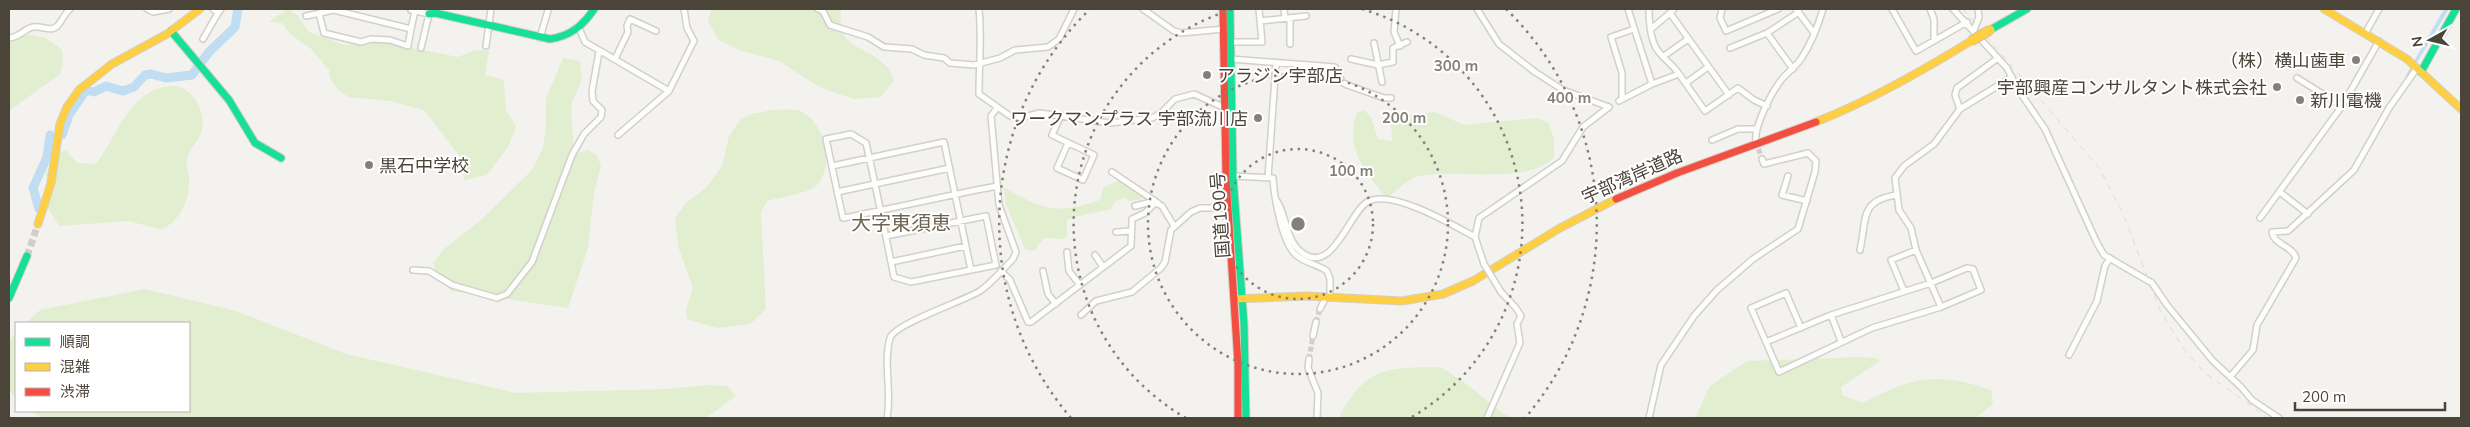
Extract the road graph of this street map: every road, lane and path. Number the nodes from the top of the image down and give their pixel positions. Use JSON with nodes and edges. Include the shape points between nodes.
{"nodes":[{"id":1,"x":70,"y":9,"type":"edge"},
{"id":2,"x":147,"y":9,"type":"edge"},
{"id":3,"x":169,"y":9,"type":"edge"},
{"id":4,"x":200,"y":9,"type":"edge"},
{"id":5,"x":213,"y":9,"type":"edge"},
{"id":6,"x":491,"y":9,"type":"edge"},
{"id":7,"x":594,"y":9,"type":"edge"},
{"id":8,"x":684,"y":9,"type":"edge"},
{"id":9,"x":818,"y":9,"type":"edge"},
{"id":10,"x":978,"y":9,"type":"edge"},
{"id":11,"x":1073,"y":9,"type":"edge"},
{"id":12,"x":1143,"y":9,"type":"edge"},
{"id":13,"x":1223,"y":9,"type":"edge"},
{"id":14,"x":1230,"y":9,"type":"edge"},
{"id":15,"x":1259,"y":9,"type":"edge"},
{"id":16,"x":1284,"y":9,"type":"edge"},
{"id":17,"x":1396,"y":9,"type":"edge"},
{"id":18,"x":1476,"y":9,"type":"edge"},
{"id":19,"x":1628,"y":9,"type":"edge"},
{"id":20,"x":1649,"y":9,"type":"edge"},
{"id":21,"x":1722,"y":9,"type":"edge"},
{"id":22,"x":1778,"y":9,"type":"edge"},
{"id":23,"x":1823,"y":9,"type":"edge"},
{"id":24,"x":1892,"y":9,"type":"edge"},
{"id":25,"x":1930,"y":9,"type":"edge"},
{"id":26,"x":1953,"y":9,"type":"edge"},
{"id":27,"x":1978,"y":9,"type":"edge"},
{"id":28,"x":2027,"y":9,"type":"edge"},
{"id":29,"x":2324,"y":9,"type":"edge"},
{"id":30,"x":2378,"y":9,"type":"edge"},
{"id":31,"x":2456,"y":9,"type":"edge"},
{"id":32,"x":548,"y":10,"type":"edge"},
{"id":33,"x":1798,"y":10,"type":"edge"},
{"id":34,"x":220,"y":11,"type":"edge"},
{"id":35,"x":1672,"y":11,"type":"edge"},
{"id":36,"x":320,"y":13,"type":"junction"},
{"id":37,"x":429,"y":14,"type":"junction"},
{"id":38,"x":306,"y":16,"type":"dead end"},
{"id":39,"x":1306,"y":16,"type":"dead end"},
{"id":40,"x":1287,"y":19,"type":"junction"},
{"id":41,"x":1260,"y":21,"type":"junction"},
{"id":42,"x":1967,"y":22,"type":"junction"},
{"id":43,"x":489,"y":26,"type":"junction"},
{"id":44,"x":579,"y":28,"type":"junction"},
{"id":45,"x":411,"y":29,"type":"junction"},
{"id":46,"x":1224,"y":29,"type":"junction"},
{"id":47,"x":1634,"y":29,"type":"junction"},
{"id":48,"x":1651,"y":29,"type":"junction"},
{"id":49,"x":1974,"y":30,"type":"junction"},
{"id":50,"x":171,"y":31,"type":"junction"},
{"id":51,"x":656,"y":31,"type":"dead end"},
{"id":52,"x":2366,"y":32,"type":"junction"},
{"id":53,"x":1767,"y":33,"type":"junction"},
{"id":54,"x":1814,"y":33,"type":"junction"},
{"id":55,"x":9,"y":38,"type":"edge"},
{"id":56,"x":540,"y":38,"type":"junction"},
{"id":57,"x":202,"y":39,"type":"dead end"},
{"id":58,"x":1688,"y":39,"type":"junction"},
{"id":59,"x":2379,"y":40,"type":"junction"},
{"id":60,"x":1934,"y":41,"type":"junction"},
{"id":61,"x":1232,"y":42,"type":"junction"},
{"id":62,"x":1407,"y":42,"type":"dead end"},
{"id":63,"x":1374,"y":43,"type":"dead end"},
{"id":64,"x":1290,"y":44,"type":"dead end"},
{"id":65,"x":486,"y":46,"type":"dead end"},
{"id":66,"x":1400,"y":46,"type":"junction"},
{"id":67,"x":421,"y":48,"type":"dead end"},
{"id":68,"x":1730,"y":48,"type":"dead end"},
{"id":69,"x":599,"y":52,"type":"junction"},
{"id":70,"x":1664,"y":56,"type":"junction"},
{"id":71,"x":1998,"y":58,"type":"junction"},
{"id":72,"x":1231,"y":59,"type":"junction"},
{"id":73,"x":1351,"y":59,"type":"dead end"},
{"id":74,"x":615,"y":60,"type":"junction"},
{"id":75,"x":979,"y":64,"type":"junction"},
{"id":76,"x":1276,"y":64,"type":"junction"},
{"id":77,"x":1378,"y":65,"type":"junction"},
{"id":78,"x":1708,"y":67,"type":"junction"},
{"id":79,"x":1793,"y":69,"type":"junction"},
{"id":80,"x":2419,"y":70,"type":"junction"},
{"id":81,"x":1679,"y":74,"type":"junction"},
{"id":82,"x":2012,"y":77,"type":"junction"},
{"id":83,"x":2297,"y":78,"type":"dead end"},
{"id":84,"x":1382,"y":82,"type":"dead end"},
{"id":85,"x":1686,"y":83,"type":"junction"},
{"id":86,"x":1652,"y":84,"type":"junction"},
{"id":87,"x":669,"y":91,"type":"junction"},
{"id":88,"x":1729,"y":95,"type":"junction"},
{"id":89,"x":1391,"y":98,"type":"dead end"},
{"id":90,"x":1767,"y":106,"type":"junction"},
{"id":91,"x":2342,"y":106,"type":"junction"},
{"id":92,"x":997,"y":108,"type":"junction"},
{"id":93,"x":1227,"y":108,"type":"junction"},
{"id":94,"x":2461,"y":108,"type":"edge"},
{"id":95,"x":1960,"y":109,"type":"junction"},
{"id":96,"x":1061,"y":115,"type":"junction"},
{"id":97,"x":1757,"y":129,"type":"junction"},
{"id":98,"x":618,"y":135,"type":"dead end"},
{"id":99,"x":1712,"y":140,"type":"dead end"},
{"id":100,"x":1756,"y":142,"type":"tunnel mouth"},
{"id":101,"x":1068,"y":143,"type":"junction"},
{"id":102,"x":869,"y":157,"type":"junction"},
{"id":103,"x":281,"y":158,"type":"dead end"},
{"id":104,"x":1762,"y":159,"type":"dead end"},
{"id":105,"x":832,"y":166,"type":"junction"},
{"id":106,"x":950,"y":168,"type":"junction"},
{"id":107,"x":1112,"y":172,"type":"dead end"},
{"id":108,"x":1233,"y":176,"type":"junction"},
{"id":109,"x":1788,"y":176,"type":"dead end"},
{"id":110,"x":1268,"y":178,"type":"junction"},
{"id":111,"x":875,"y":184,"type":"junction"},
{"id":112,"x":997,"y":186,"type":"junction"},
{"id":113,"x":837,"y":192,"type":"junction"},
{"id":114,"x":2280,"y":193,"type":"junction"},
{"id":115,"x":955,"y":194,"type":"junction"},
{"id":116,"x":1896,"y":195,"type":"junction"},
{"id":117,"x":1807,"y":201,"type":"junction"},
{"id":118,"x":1156,"y":202,"type":"junction"},
{"id":119,"x":1277,"y":202,"type":"junction"},
{"id":120,"x":1135,"y":206,"type":"dead end"},
{"id":121,"x":1227,"y":208,"type":"junction"},
{"id":122,"x":880,"y":211,"type":"junction"},
{"id":123,"x":2308,"y":214,"type":"junction"},
{"id":124,"x":2260,"y":218,"type":"dead end"},
{"id":125,"x":961,"y":221,"type":"junction"},
{"id":126,"x":38,"y":224,"type":"tunnel mouth"},
{"id":127,"x":1174,"y":226,"type":"junction"},
{"id":128,"x":1131,"y":231,"type":"junction"},
{"id":129,"x":1116,"y":232,"type":"dead end"},
{"id":130,"x":886,"y":236,"type":"junction"},
{"id":131,"x":1475,"y":237,"type":"junction"},
{"id":132,"x":966,"y":246,"type":"junction"},
{"id":133,"x":1860,"y":250,"type":"dead end"},
{"id":134,"x":1916,"y":250,"type":"junction"},
{"id":135,"x":1067,"y":252,"type":"dead end"},
{"id":136,"x":27,"y":256,"type":"tunnel mouth"},
{"id":137,"x":1095,"y":256,"type":"dead end"},
{"id":138,"x":2110,"y":258,"type":"junction"},
{"id":139,"x":891,"y":262,"type":"junction"},
{"id":140,"x":1103,"y":267,"type":"junction"},
{"id":141,"x":414,"y":270,"type":"dead end"},
{"id":142,"x":970,"y":270,"type":"junction"},
{"id":143,"x":1001,"y":271,"type":"junction"},
{"id":144,"x":1043,"y":272,"type":"dead end"},
{"id":145,"x":1931,"y":283,"type":"junction"},
{"id":146,"x":1080,"y":286,"type":"junction"},
{"id":147,"x":1904,"y":291,"type":"junction"},
{"id":148,"x":1330,"y":292,"type":"dead end"},
{"id":149,"x":9,"y":298,"type":"edge"},
{"id":150,"x":1238,"y":299,"type":"junction"},
{"id":151,"x":1324,"y":301,"type":"dead end"},
{"id":152,"x":1056,"y":304,"type":"junction"},
{"id":153,"x":1941,"y":307,"type":"junction"},
{"id":154,"x":1320,"y":309,"type":"tunnel mouth"},
{"id":155,"x":1081,"y":315,"type":"dead end"},
{"id":156,"x":1831,"y":315,"type":"junction"},
{"id":157,"x":1316,"y":322,"type":"tunnel mouth"},
{"id":158,"x":1801,"y":328,"type":"junction"},
{"id":159,"x":1313,"y":336,"type":"tunnel mouth"},
{"id":160,"x":1841,"y":341,"type":"junction"},
{"id":161,"x":1766,"y":342,"type":"junction"},
{"id":162,"x":2069,"y":356,"type":"dead end"},
{"id":163,"x":1309,"y":360,"type":"tunnel mouth"},
{"id":164,"x":2230,"y":377,"type":"junction"},
{"id":165,"x":887,"y":418,"type":"edge"},
{"id":166,"x":1238,"y":418,"type":"edge"},
{"id":167,"x":1246,"y":418,"type":"edge"},
{"id":168,"x":1317,"y":418,"type":"edge"},
{"id":169,"x":1486,"y":418,"type":"edge"},
{"id":170,"x":1649,"y":418,"type":"edge"},
{"id":171,"x":2279,"y":418,"type":"edge"}],
"edges":[{"from":1,"to":55,"type":"street","via":[[53,28],[33,27],[20,36]]},
{"from":2,"to":3,"type":"street","via":[[153,12]]},
{"from":4,"to":50,"type":"main road"},
{"from":5,"to":34,"type":"street"},
{"from":6,"to":43,"type":"street"},
{"from":7,"to":44,"type":"main road"},
{"from":8,"to":87,"type":"street","via":[[687,28],[694,41]]},
{"from":9,"to":75,"type":"street","via":[[823,11],[830,25],[868,37],[884,47],[912,49],[944,58],[950,63]]},
{"from":10,"to":75,"type":"street","via":[[982,44]]},
{"from":11,"to":75,"type":"street","via":[[1059,39],[1048,46],[1015,50]]},
{"from":12,"to":46,"type":"street","via":[[1181,33]]},
{"from":13,"to":46,"type":"main road","name":"国道190号"},
{"from":14,"to":61,"type":"main road","name":"国道190号"},
{"from":15,"to":41,"type":"street"},
{"from":16,"to":40,"type":"street"},
{"from":17,"to":66,"type":"street","via":[[1394,32]]},
{"from":18,"to":131,"type":"street","via":[[1499,44],[1535,72],[1563,90],[1609,107],[1584,127],[1562,161],[1480,218]]},
{"from":19,"to":47,"type":"street"},
{"from":20,"to":48,"type":"street"},
{"from":21,"to":22,"type":"street","via":[[1720,18],[1726,31]]},
{"from":23,"to":54,"type":"street"},
{"from":24,"to":60,"type":"street","via":[[1916,51]]},
{"from":25,"to":60,"type":"street","via":[[1934,19]]},
{"from":26,"to":42,"type":"street"},
{"from":27,"to":49,"type":"street","via":[[1979,18]]},
{"from":28,"to":150,"type":"main road","name":"宇部湾岸道路","bridge":true,"via":[[1858,106],[1616,198],[1491,271],[1443,294],[1402,301],[1306,296]]},
{"from":29,"to":52,"type":"main road"},
{"from":30,"to":52,"type":"street"},
{"from":31,"to":80,"type":"main road"},
{"from":32,"to":56,"type":"street"},
{"from":33,"to":53,"type":"street"},
{"from":33,"to":54,"type":"street"},
{"from":34,"to":57,"type":"street"},
{"from":35,"to":48,"type":"street"},
{"from":35,"to":58,"type":"street"},
{"from":36,"to":38,"type":"street"},
{"from":36,"to":45,"type":"street","via":[[334,10]]},
{"from":36,"to":45,"type":"street","via":[[324,33],[360,42],[381,39],[408,46]]},
{"from":37,"to":43,"type":"main road"},
{"from":37,"to":45,"type":"street","via":[[413,11]]},
{"from":37,"to":67,"type":"street"},
{"from":39,"to":40,"type":"street"},
{"from":40,"to":41,"type":"street"},
{"from":40,"to":64,"type":"street"},
{"from":41,"to":61,"type":"street","via":[[1262,42]]},
{"from":42,"to":49,"type":"street"},
{"from":42,"to":60,"type":"street"},
{"from":43,"to":56,"type":"main road"},
{"from":43,"to":65,"type":"street"},
{"from":44,"to":56,"type":"main road","via":[[560,38]]},
{"from":44,"to":69,"type":"street","via":[[585,42]]},
{"from":46,"to":93,"type":"main road","name":"国道190号"},
{"from":47,"to":86,"type":"street"},
{"from":47,"to":86,"type":"street","via":[[1611,36],[1622,73],[1621,100]]},
{"from":48,"to":70,"type":"street","via":[[1655,46]]},
{"from":49,"to":71,"type":"street"},
{"from":50,"to":103,"type":"main road","via":[[229,100],[255,143]]},
{"from":50,"to":126,"type":"main road","via":[[103,69],[83,85],[72,100],[56,137],[52,178]]},
{"from":51,"to":74,"type":"street","via":[[630,20]]},
{"from":52,"to":59,"type":"main road"},
{"from":53,"to":68,"type":"street"},
{"from":53,"to":79,"type":"street"},
{"from":54,"to":79,"type":"street"},
{"from":58,"to":70,"type":"street"},
{"from":58,"to":78,"type":"street"},
{"from":59,"to":80,"type":"main road"},
{"from":59,"to":91,"type":"street"},
{"from":61,"to":72,"type":"main road","name":"国道190号"},
{"from":62,"to":66,"type":"street"},
{"from":63,"to":77,"type":"street"},
{"from":66,"to":77,"type":"street","via":[[1393,48],[1393,62]]},
{"from":69,"to":74,"type":"street"},
{"from":69,"to":141,"type":"street","via":[[592,91],[593,102],[602,110],[601,117],[584,134],[572,155],[532,262],[507,294],[497,298],[452,285],[429,271]]},
{"from":70,"to":81,"type":"street"},
{"from":71,"to":82,"type":"street"},
{"from":71,"to":95,"type":"street","via":[[1957,88],[1955,95]]},
{"from":72,"to":76,"type":"street"},
{"from":72,"to":93,"type":"main road","name":"国道190号"},
{"from":73,"to":77,"type":"street"},
{"from":74,"to":87,"type":"street"},
{"from":75,"to":92,"type":"street","via":[[979,94]]},
{"from":76,"to":89,"type":"street","via":[[1334,67],[1347,85]]},
{"from":76,"to":110,"type":"street"},
{"from":77,"to":84,"type":"street"},
{"from":78,"to":85,"type":"street"},
{"from":78,"to":88,"type":"street"},
{"from":79,"to":90,"type":"street","via":[[1777,86]]},
{"from":80,"to":94,"type":"main road"},
{"from":80,"to":123,"type":"street","via":[[2389,108],[2354,170]]},
{"from":81,"to":85,"type":"street"},
{"from":81,"to":86,"type":"street"},
{"from":82,"to":95,"type":"street"},
{"from":82,"to":138,"type":"street","via":[[2045,129],[2097,243],[2104,255]]},
{"from":83,"to":91,"type":"street"},
{"from":85,"to":88,"type":"street","via":[[1705,111]]},
{"from":87,"to":98,"type":"street"},
{"from":88,"to":90,"type":"street","via":[[1738,88]]},
{"from":90,"to":97,"type":"street"},
{"from":91,"to":114,"type":"street"},
{"from":92,"to":96,"type":"street","via":[[1019,118],[1040,113]]},
{"from":92,"to":112,"type":"street","via":[[992,116]]},
{"from":93,"to":96,"type":"street","via":[[1194,94],[1175,99],[1156,116],[1144,120],[1110,123]]},
{"from":93,"to":108,"type":"main road","name":"国道190号"},
{"from":93,"to":121,"type":"main road","name":"国道190号"},
{"from":95,"to":116,"type":"street","via":[[1934,144],[1897,173],[1894,183]]},
{"from":96,"to":101,"type":"street","via":[[1052,136]]},
{"from":97,"to":99,"type":"street","via":[[1738,129]]},
{"from":97,"to":100,"type":"street"},
{"from":101,"to":101,"type":"street","via":[[1094,155],[1082,180],[1057,168]]},
{"from":102,"to":105,"type":"street"},
{"from":102,"to":105,"type":"street","via":[[866,143],[850,134],[826,139]]},
{"from":102,"to":106,"type":"street","via":[[944,142]]},
{"from":102,"to":111,"type":"street"},
{"from":104,"to":117,"type":"street","via":[[1764,164],[1802,153],[1813,157],[1815,172]]},
{"from":105,"to":113,"type":"street"},
{"from":106,"to":111,"type":"street"},
{"from":106,"to":115,"type":"street"},
{"from":107,"to":118,"type":"street"},
{"from":108,"to":110,"type":"street"},
{"from":108,"to":150,"type":"main road","name":"国道190号"},
{"from":109,"to":117,"type":"street","via":[[1782,195]]},
{"from":110,"to":119,"type":"street","via":[[1273,178]]},
{"from":111,"to":113,"type":"street"},
{"from":111,"to":122,"type":"street"},
{"from":112,"to":115,"type":"street"},
{"from":112,"to":143,"type":"street","via":[[999,205],[1016,252]]},
{"from":113,"to":122,"type":"street","via":[[842,218]]},
{"from":114,"to":123,"type":"street"},
{"from":114,"to":124,"type":"street"},
{"from":115,"to":122,"type":"street"},
{"from":115,"to":125,"type":"street"},
{"from":116,"to":133,"type":"street","via":[[1878,199],[1869,208]]},
{"from":116,"to":134,"type":"street","via":[[1899,210],[1913,234]]},
{"from":117,"to":170,"type":"street","via":[[1798,228],[1753,259],[1717,290],[1694,316],[1661,366]]},
{"from":118,"to":120,"type":"street"},
{"from":118,"to":127,"type":"street","via":[[1166,211]]},
{"from":118,"to":128,"type":"street","via":[[1132,219]]},
{"from":119,"to":131,"type":"street","via":[[1293,242],[1298,249],[1313,257],[1331,250],[1362,207],[1381,198],[1424,211]]},
{"from":119,"to":148,"type":"street","via":[[1292,251],[1302,260],[1327,271]]},
{"from":121,"to":127,"type":"street","via":[[1195,209]]},
{"from":121,"to":150,"type":"main road","name":"国道190号"},
{"from":122,"to":130,"type":"street"},
{"from":123,"to":164,"type":"street","via":[[2286,232],[2272,232],[2296,258],[2257,325],[2253,350]]},
{"from":125,"to":130,"type":"street"},
{"from":125,"to":132,"type":"street"},
{"from":125,"to":142,"type":"street","via":[[986,216],[995,256],[996,265]]},
{"from":127,"to":155,"type":"street","via":[[1168,235],[1166,258],[1161,268],[1132,292],[1096,301]]},
{"from":128,"to":129,"type":"street"},
{"from":128,"to":140,"type":"street","via":[[1131,246]]},
{"from":130,"to":139,"type":"street"},
{"from":131,"to":169,"type":"street","bridge":true,"via":[[1484,264],[1501,292],[1522,316],[1517,324],[1520,343]]},
{"from":132,"to":139,"type":"street"},
{"from":132,"to":142,"type":"street"},
{"from":134,"to":145,"type":"street"},
{"from":134,"to":147,"type":"street","via":[[1891,260]]},
{"from":135,"to":146,"type":"street","via":[[1069,271]]},
{"from":136,"to":149,"type":"main road"},
{"from":137,"to":140,"type":"street"},
{"from":138,"to":162,"type":"street","via":[[2097,301]]},
{"from":138,"to":164,"type":"street","via":[[2152,283],[2198,344]]},
{"from":139,"to":142,"type":"street","via":[[894,277],[911,282]]},
{"from":140,"to":146,"type":"street"},
{"from":143,"to":152,"type":"street","via":[[1010,280],[1028,322]]},
{"from":143,"to":165,"type":"street","via":[[982,290],[899,327],[891,337]]},
{"from":144,"to":152,"type":"street","via":[[1048,294]]},
{"from":145,"to":147,"type":"street"},
{"from":145,"to":153,"type":"street"},
{"from":145,"to":153,"type":"street","via":[[1967,268],[1976,276],[1981,290]]},
{"from":146,"to":152,"type":"street"},
{"from":147,"to":156,"type":"street"},
{"from":150,"to":166,"type":"main road","name":"国道190号"},
{"from":150,"to":167,"type":"main road","name":"国道190号"},
{"from":151,"to":154,"type":"street"},
{"from":153,"to":160,"type":"street"},
{"from":156,"to":158,"type":"street"},
{"from":156,"to":160,"type":"street"},
{"from":157,"to":159,"type":"street"},
{"from":158,"to":161,"type":"street"},
{"from":158,"to":161,"type":"street","via":[[1786,293],[1751,308]]},
{"from":160,"to":161,"type":"street","via":[[1779,372]]},
{"from":163,"to":168,"type":"street","via":[[1308,368],[1318,394]]},
{"from":164,"to":171,"type":"street","via":[[2252,400]]}]}
